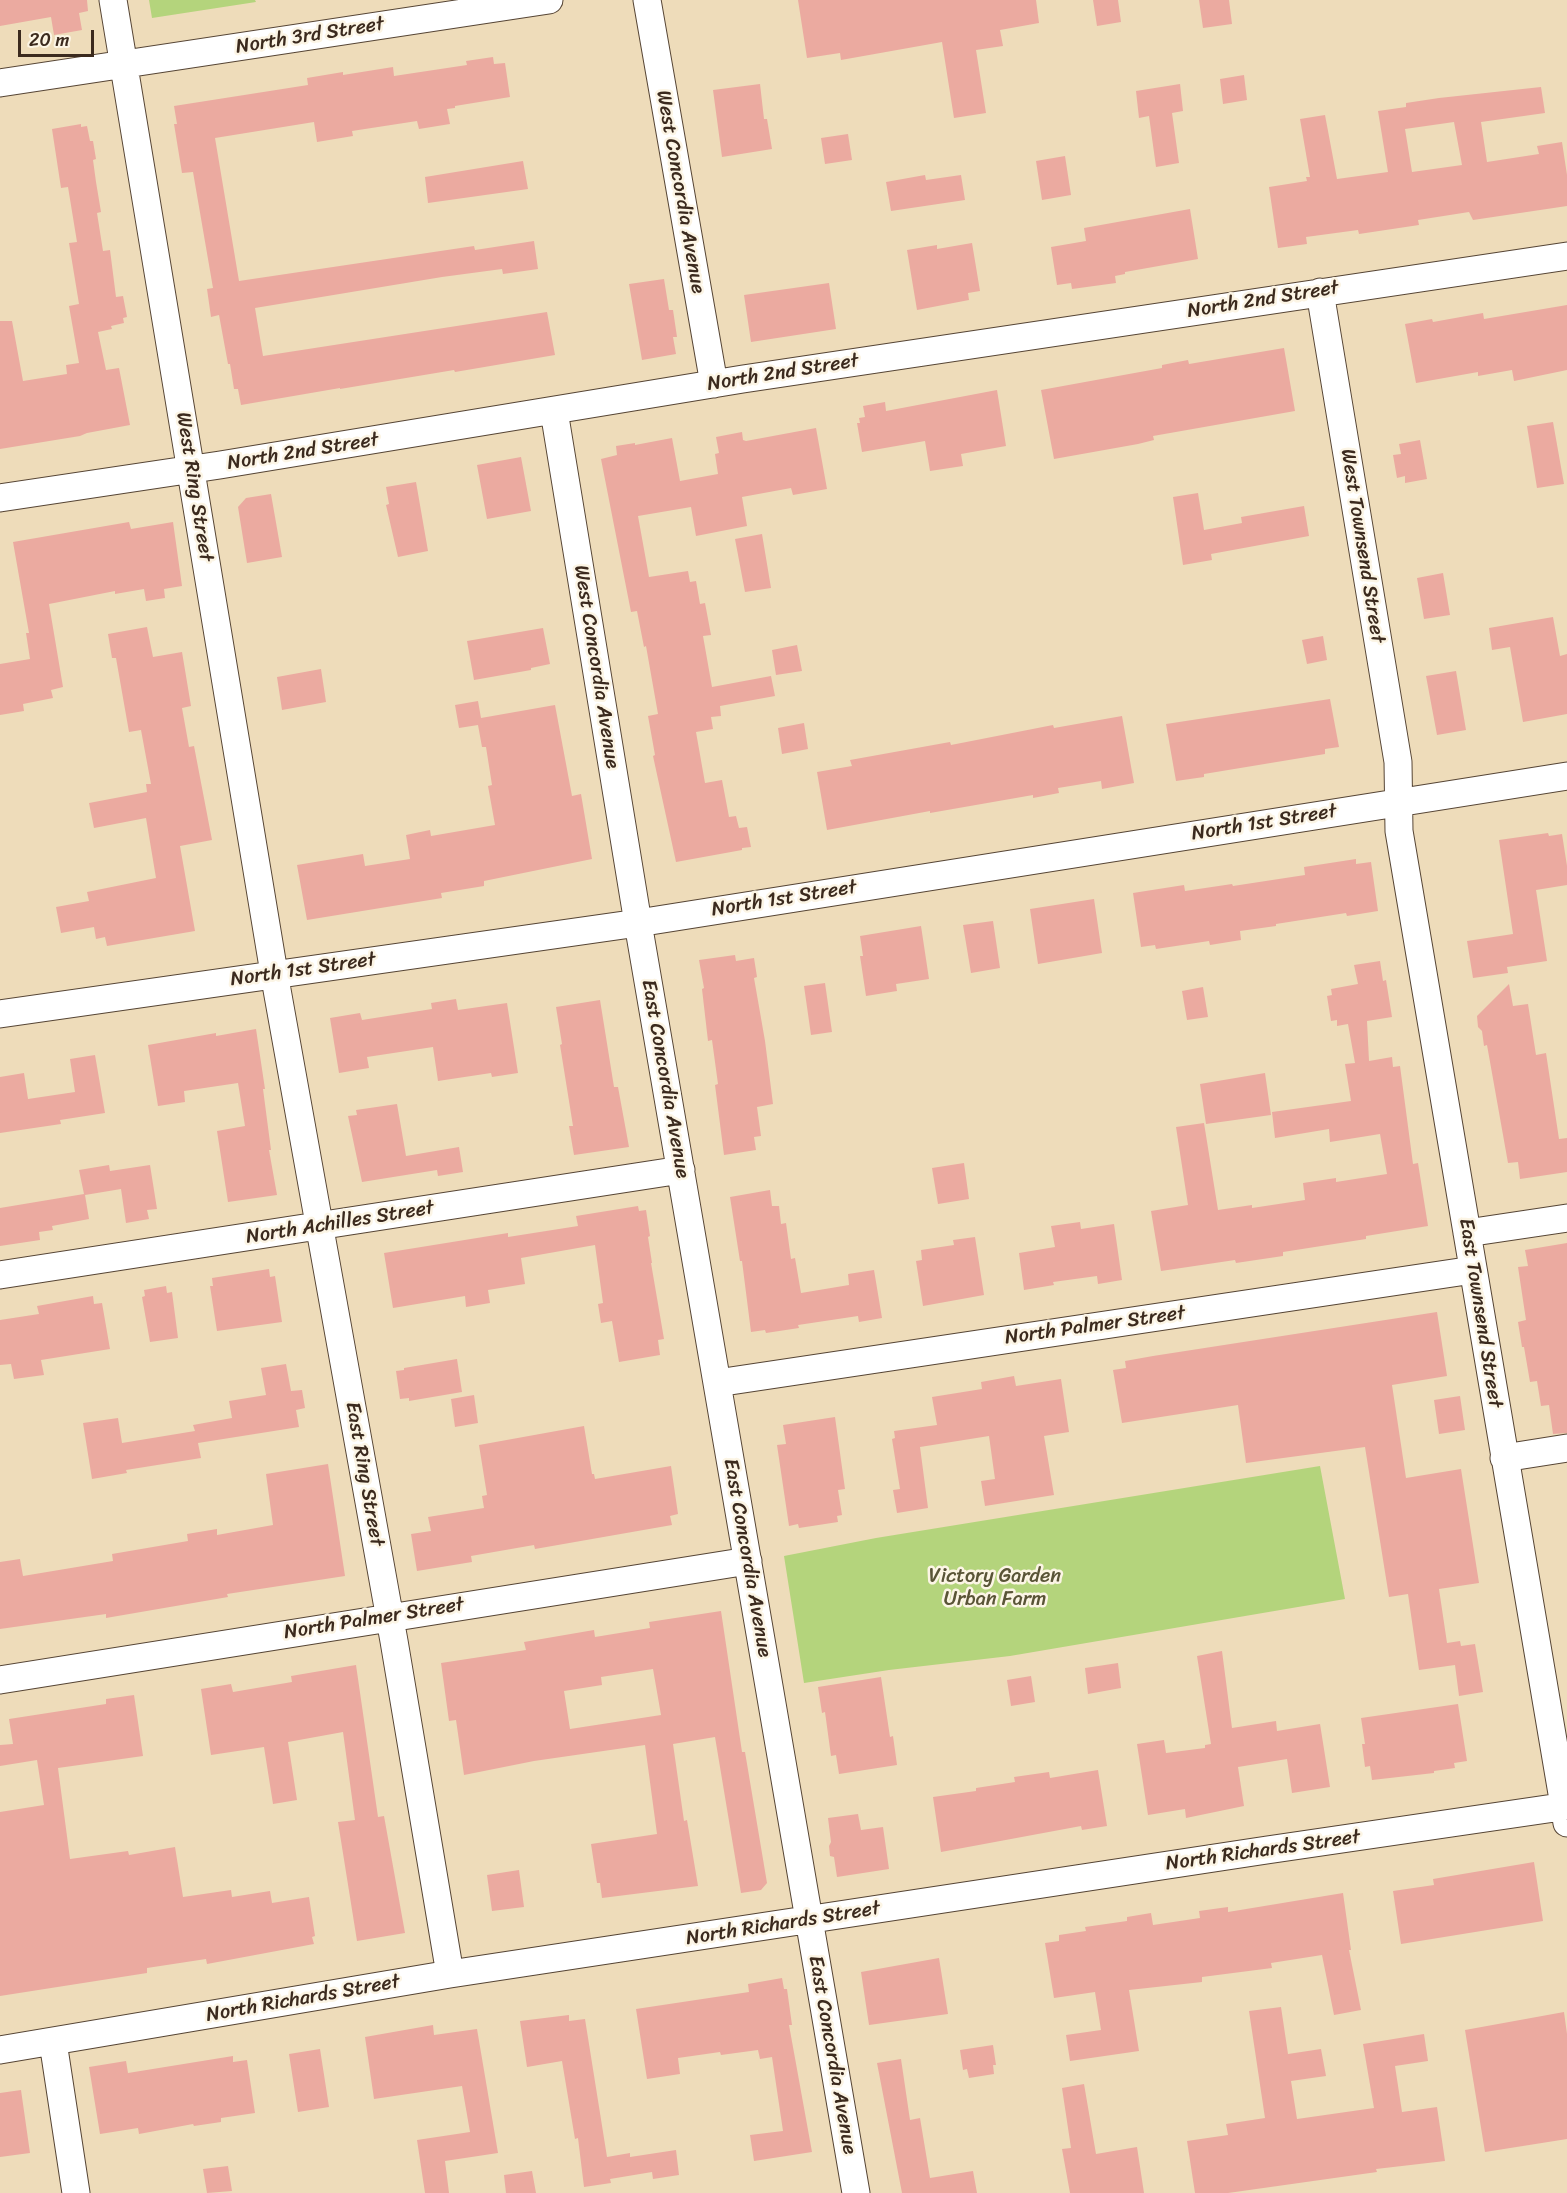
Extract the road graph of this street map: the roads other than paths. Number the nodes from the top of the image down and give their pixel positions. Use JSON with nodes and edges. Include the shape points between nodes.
{"nodes":[{"id":1,"x":113,"y":0,"type":"edge"},
{"id":2,"x":549,"y":0,"type":"edge"},
{"id":3,"x":647,"y":0,"type":"edge"},
{"id":4,"x":124,"y":64,"type":"junction"},
{"id":5,"x":0,"y":83,"type":"edge"},
{"id":6,"x":1567,"y":256,"type":"edge"},
{"id":7,"x":1320,"y":292,"type":"junction"},
{"id":8,"x":714,"y":384,"type":"junction"},
{"id":9,"x":554,"y":411,"type":"junction"},
{"id":10,"x":191,"y":470,"type":"junction"},
{"id":11,"x":0,"y":498,"type":"edge"},
{"id":12,"x":1567,"y":776,"type":"edge"},
{"id":13,"x":1399,"y":802,"type":"junction"},
{"id":14,"x":638,"y":923,"type":"junction"},
{"id":15,"x":274,"y":973,"type":"junction"},
{"id":16,"x":0,"y":1014,"type":"edge"},
{"id":17,"x":681,"y":1170,"type":"junction"},
{"id":18,"x":1567,"y":1218,"type":"edge"},
{"id":19,"x":320,"y":1227,"type":"junction"},
{"id":20,"x":1467,"y":1233,"type":"junction"},
{"id":21,"x":1473,"y":1270,"type":"junction"},
{"id":22,"x":0,"y":1275,"type":"edge"},
{"id":23,"x":717,"y":1383,"type":"junction"},
{"id":24,"x":1567,"y":1448,"type":"edge"},
{"id":25,"x":1504,"y":1458,"type":"junction"},
{"id":26,"x":748,"y":1561,"type":"junction"},
{"id":27,"x":390,"y":1617,"type":"junction"},
{"id":28,"x":0,"y":1680,"type":"edge"},
{"id":29,"x":1566,"y":1812,"type":"edge"},
{"id":30,"x":810,"y":1920,"type":"junction"},
{"id":31,"x":450,"y":1974,"type":"junction"},
{"id":32,"x":53,"y":2042,"type":"junction"},
{"id":33,"x":0,"y":2050,"type":"edge"},
{"id":34,"x":76,"y":2193,"type":"edge"},
{"id":35,"x":856,"y":2193,"type":"edge"}],
"edges":[{"from":1,"to":4,"type":"street","name":"West Ring Street"},
{"from":2,"to":4,"type":"street","name":"North 3rd Street"},
{"from":3,"to":8,"type":"street","name":"West Concordia Avenue"},
{"from":4,"to":5,"type":"street","name":"North 3rd Street"},
{"from":4,"to":10,"type":"street","name":"West Ring Street"},
{"from":6,"to":7,"type":"street","name":"North 2nd Street"},
{"from":7,"to":8,"type":"street","name":"North 2nd Street"},
{"from":7,"to":13,"type":"street","name":"West Townsend Street","via":[[1398,762]]},
{"from":8,"to":9,"type":"street","name":"North 2nd Street"},
{"from":9,"to":10,"type":"street","name":"North 2nd Street"},
{"from":9,"to":14,"type":"street","name":"West Concordia Avenue"},
{"from":10,"to":11,"type":"street","name":"North 2nd Street"},
{"from":10,"to":15,"type":"street","name":"West Ring Street"},
{"from":12,"to":13,"type":"street","name":"North 1st Street"},
{"from":13,"to":14,"type":"street","name":"North 1st Street"},
{"from":13,"to":20,"type":"street","name":"East Townsend Street","via":[[1399,831]]},
{"from":14,"to":15,"type":"street","name":"North 1st Street"},
{"from":14,"to":17,"type":"street","name":"East Concordia Avenue"},
{"from":15,"to":16,"type":"street","name":"North 1st Street"},
{"from":15,"to":19,"type":"street","name":"East Ring Street"},
{"from":17,"to":19,"type":"street","name":"North Achilles Street"},
{"from":17,"to":23,"type":"street","name":"East Concordia Avenue"},
{"from":18,"to":20,"type":"street"},
{"from":19,"to":22,"type":"street","name":"North Achilles Street"},
{"from":19,"to":27,"type":"street","name":"East Ring Street"},
{"from":20,"to":21,"type":"street","name":"East Townsend Street"},
{"from":21,"to":23,"type":"street","name":"North Palmer Street"},
{"from":21,"to":25,"type":"street","name":"East Townsend Street"},
{"from":23,"to":26,"type":"street","name":"East Concordia Avenue"},
{"from":24,"to":25,"type":"street"},
{"from":25,"to":29,"type":"street","name":"East Townsend Street"},
{"from":26,"to":27,"type":"street","name":"North Palmer Street"},
{"from":26,"to":30,"type":"street","name":"East Concordia Avenue"},
{"from":27,"to":28,"type":"street","name":"North Palmer Street"},
{"from":27,"to":31,"type":"street","name":"East Ring Street"},
{"from":29,"to":30,"type":"street","name":"North Richards Street","via":[[1267,1850]]},
{"from":30,"to":31,"type":"street","name":"North Richards Street"},
{"from":30,"to":35,"type":"street","name":"East Concordia Avenue"},
{"from":31,"to":32,"type":"street","name":"North Richards Street"},
{"from":32,"to":33,"type":"street","name":"North Richards Street"},
{"from":32,"to":34,"type":"street"}]}
